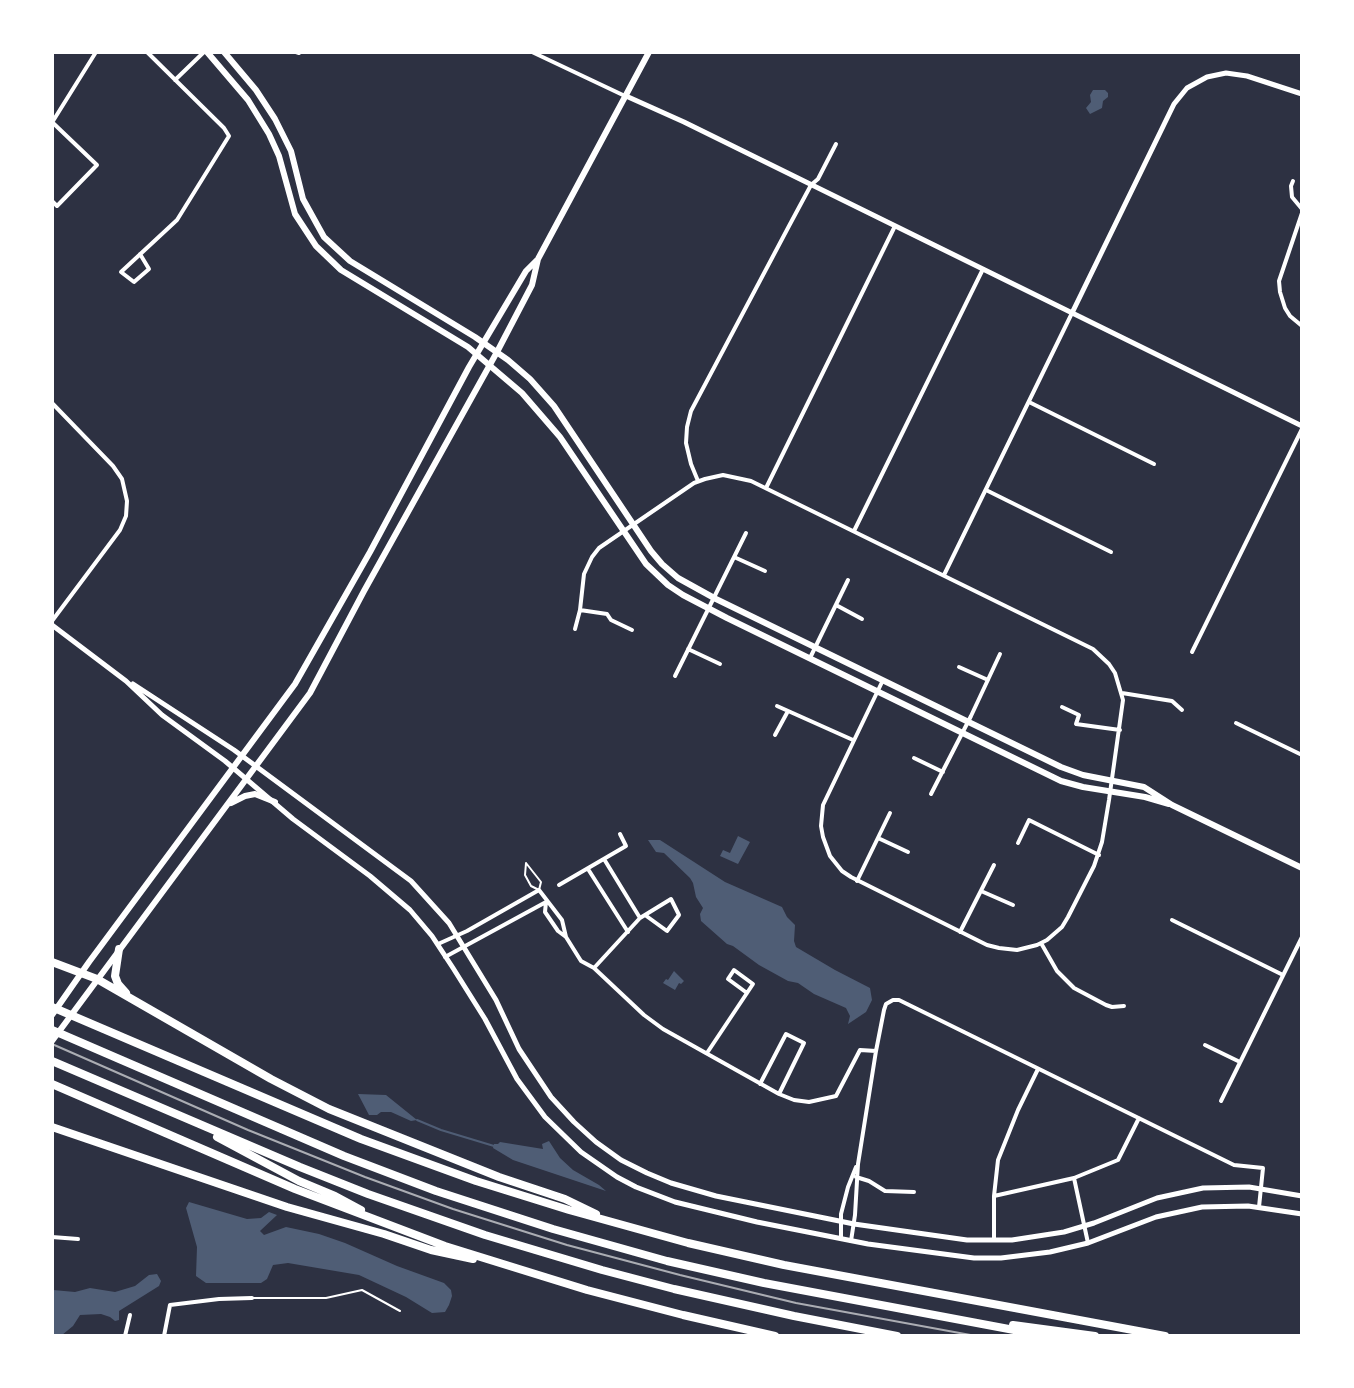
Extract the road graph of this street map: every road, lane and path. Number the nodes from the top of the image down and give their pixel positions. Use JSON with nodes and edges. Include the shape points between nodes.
{"nodes":[{"id":1,"x":96,"y":52,"type":"edge"},
{"id":2,"x":147,"y":52,"type":"edge"},
{"id":3,"x":206,"y":52,"type":"edge"},
{"id":4,"x":224,"y":52,"type":"edge"},
{"id":5,"x":532,"y":52,"type":"edge"},
{"id":6,"x":649,"y":52,"type":"edge"},
{"id":7,"x":175,"y":80,"type":"junction"},
{"id":8,"x":1302,"y":94,"type":"edge"},
{"id":9,"x":626,"y":96,"type":"junction"},
{"id":10,"x":53,"y":122,"type":"edge"},
{"id":11,"x":836,"y":144,"type":"dead end"},
{"id":12,"x":1293,"y":181,"type":"dead end"},
{"id":13,"x":811,"y":185,"type":"junction"},
{"id":14,"x":52,"y":201,"type":"edge"},
{"id":15,"x":1302,"y":211,"type":"edge"},
{"id":16,"x":895,"y":226,"type":"junction"},
{"id":17,"x":140,"y":254,"type":"junction"},
{"id":18,"x":538,"y":259,"type":"junction"},
{"id":19,"x":983,"y":269,"type":"junction"},
{"id":20,"x":1072,"y":313,"type":"junction"},
{"id":21,"x":1302,"y":326,"type":"edge"},
{"id":22,"x":485,"y":343,"type":"junction"},
{"id":23,"x":497,"y":352,"type":"junction"},
{"id":24,"x":477,"y":355,"type":"junction"},
{"id":25,"x":490,"y":365,"type":"junction"},
{"id":26,"x":1029,"y":402,"type":"junction"},
{"id":27,"x":52,"y":403,"type":"edge"},
{"id":28,"x":1302,"y":427,"type":"edge"},
{"id":29,"x":1154,"y":464,"type":"dead end"},
{"id":30,"x":699,"y":481,"type":"junction"},
{"id":31,"x":766,"y":488,"type":"junction"},
{"id":32,"x":986,"y":490,"type":"junction"},
{"id":33,"x":633,"y":524,"type":"junction"},
{"id":34,"x":623,"y":530,"type":"junction"},
{"id":35,"x":854,"y":531,"type":"junction"},
{"id":36,"x":747,"y":533,"type":"dead end"},
{"id":37,"x":1111,"y":552,"type":"dead end"},
{"id":38,"x":734,"y":557,"type":"junction"},
{"id":39,"x":765,"y":571,"type":"dead end"},
{"id":40,"x":944,"y":575,"type":"junction"},
{"id":41,"x":848,"y":580,"type":"dead end"},
{"id":42,"x":713,"y":597,"type":"junction"},
{"id":43,"x":836,"y":605,"type":"junction"},
{"id":44,"x":708,"y":608,"type":"junction"},
{"id":45,"x":580,"y":610,"type":"junction"},
{"id":46,"x":862,"y":619,"type":"dead end"},
{"id":47,"x":52,"y":623,"type":"edge"},
{"id":48,"x":575,"y":629,"type":"dead end"},
{"id":49,"x":632,"y":630,"type":"dead end"},
{"id":50,"x":815,"y":647,"type":"junction"},
{"id":51,"x":688,"y":649,"type":"junction"},
{"id":52,"x":1192,"y":652,"type":"dead end"},
{"id":53,"x":1000,"y":654,"type":"dead end"},
{"id":54,"x":810,"y":658,"type":"junction"},
{"id":55,"x":720,"y":664,"type":"dead end"},
{"id":56,"x":959,"y":667,"type":"dead end"},
{"id":57,"x":675,"y":676,"type":"dead end"},
{"id":58,"x":883,"y":680,"type":"junction"},
{"id":59,"x":988,"y":680,"type":"junction"},
{"id":60,"x":126,"y":681,"type":"junction"},
{"id":61,"x":878,"y":692,"type":"junction"},
{"id":62,"x":1122,"y":693,"type":"junction"},
{"id":63,"x":777,"y":706,"type":"dead end"},
{"id":64,"x":1062,"y":707,"type":"dead end"},
{"id":65,"x":1182,"y":710,"type":"dead end"},
{"id":66,"x":788,"y":711,"type":"junction"},
{"id":67,"x":968,"y":722,"type":"junction"},
{"id":68,"x":1236,"y":723,"type":"dead end"},
{"id":69,"x":1120,"y":730,"type":"junction"},
{"id":70,"x":963,"y":732,"type":"junction"},
{"id":71,"x":775,"y":735,"type":"dead end"},
{"id":72,"x":854,"y":740,"type":"junction"},
{"id":73,"x":1302,"y":755,"type":"edge"},
{"id":74,"x":242,"y":756,"type":"junction"},
{"id":75,"x":914,"y":758,"type":"dead end"},
{"id":76,"x":257,"y":767,"type":"junction"},
{"id":77,"x":232,"y":768,"type":"junction"},
{"id":78,"x":943,"y":772,"type":"junction"},
{"id":79,"x":247,"y":780,"type":"junction"},
{"id":80,"x":1112,"y":780,"type":"junction"},
{"id":81,"x":1110,"y":792,"type":"junction"},
{"id":82,"x":931,"y":794,"type":"dead end"},
{"id":83,"x":275,"y":802,"type":"junction"},
{"id":84,"x":228,"y":805,"type":"junction"},
{"id":85,"x":1172,"y":805,"type":"junction"},
{"id":86,"x":890,"y":813,"type":"dead end"},
{"id":87,"x":620,"y":834,"type":"dead end"},
{"id":88,"x":878,"y":837,"type":"junction"},
{"id":89,"x":1018,"y":843,"type":"dead end"},
{"id":90,"x":908,"y":852,"type":"dead end"},
{"id":91,"x":1099,"y":855,"type":"junction"},
{"id":92,"x":604,"y":859,"type":"junction"},
{"id":93,"x":994,"y":865,"type":"dead end"},
{"id":94,"x":1302,"y":868,"type":"edge"},
{"id":95,"x":588,"y":869,"type":"junction"},
{"id":96,"x":857,"y":881,"type":"junction"},
{"id":97,"x":559,"y":885,"type":"dead end"},
{"id":98,"x":538,"y":890,"type":"junction"},
{"id":99,"x":981,"y":891,"type":"junction"},
{"id":100,"x":546,"y":902,"type":"junction"},
{"id":101,"x":1013,"y":905,"type":"dead end"},
{"id":102,"x":643,"y":917,"type":"junction"},
{"id":103,"x":1172,"y":920,"type":"dead end"},
{"id":104,"x":628,"y":932,"type":"junction"},
{"id":105,"x":960,"y":932,"type":"junction"},
{"id":106,"x":457,"y":936,"type":"junction"},
{"id":107,"x":1302,"y":937,"type":"edge"},
{"id":108,"x":566,"y":938,"type":"junction"},
{"id":109,"x":1041,"y":943,"type":"junction"},
{"id":110,"x":437,"y":945,"type":"junction"},
{"id":111,"x":464,"y":948,"type":"junction"},
{"id":112,"x":119,"y":950,"type":"junction"},
{"id":113,"x":445,"y":957,"type":"junction"},
{"id":114,"x":52,"y":962,"type":"edge"},
{"id":115,"x":594,"y":968,"type":"junction"},
{"id":116,"x":82,"y":972,"type":"junction"},
{"id":117,"x":1283,"y":975,"type":"junction"},
{"id":118,"x":97,"y":980,"type":"junction"},
{"id":119,"x":747,"y":993,"type":"junction"},
{"id":120,"x":131,"y":999,"type":"junction"},
{"id":121,"x":1124,"y":1006,"type":"dead end"},
{"id":122,"x":52,"y":1007,"type":"edge"},
{"id":123,"x":52,"y":1015,"type":"edge"},
{"id":124,"x":52,"y":1030,"type":"edge"},
{"id":125,"x":52,"y":1041,"type":"edge"},
{"id":126,"x":1204,"y":1045,"type":"dead end"},
{"id":127,"x":876,"y":1051,"type":"junction"},
{"id":128,"x":707,"y":1053,"type":"junction"},
{"id":129,"x":53,"y":1061,"type":"edge"},
{"id":130,"x":1240,"y":1062,"type":"junction"},
{"id":131,"x":1038,"y":1069,"type":"junction"},
{"id":132,"x":52,"y":1084,"type":"edge"},
{"id":133,"x":760,"y":1084,"type":"junction"},
{"id":134,"x":779,"y":1094,"type":"junction"},
{"id":135,"x":1221,"y":1101,"type":"dead end"},
{"id":136,"x":162,"y":1108,"type":"junction"},
{"id":137,"x":1139,"y":1118,"type":"junction"},
{"id":138,"x":52,"y":1127,"type":"edge"},
{"id":139,"x":855,"y":1177,"type":"junction"},
{"id":140,"x":1074,"y":1178,"type":"junction"},
{"id":141,"x":1261,"y":1188,"type":"junction"},
{"id":142,"x":914,"y":1192,"type":"dead end"},
{"id":143,"x":994,"y":1196,"type":"junction"},
{"id":144,"x":1302,"y":1197,"type":"edge"},
{"id":145,"x":1259,"y":1207,"type":"junction"},
{"id":146,"x":1302,"y":1214,"type":"edge"},
{"id":147,"x":840,"y":1221,"type":"junction"},
{"id":148,"x":617,"y":1224,"type":"junction"},
{"id":149,"x":854,"y":1224,"type":"junction"},
{"id":150,"x":387,"y":1225,"type":"junction"},
{"id":151,"x":1084,"y":1226,"type":"junction"},
{"id":152,"x":52,"y":1237,"type":"edge"},
{"id":153,"x":78,"y":1239,"type":"dead end"},
{"id":154,"x":842,"y":1239,"type":"junction"},
{"id":155,"x":851,"y":1241,"type":"junction"},
{"id":156,"x":994,"y":1241,"type":"junction"},
{"id":157,"x":1088,"y":1243,"type":"junction"},
{"id":158,"x":516,"y":1269,"type":"junction"},
{"id":159,"x":252,"y":1298,"type":"joint"},
{"id":160,"x":400,"y":1311,"type":"dead end"},
{"id":161,"x":130,"y":1315,"type":"dead end"},
{"id":162,"x":979,"y":1323,"type":"junction"},
{"id":163,"x":125,"y":1335,"type":"edge"},
{"id":164,"x":164,"y":1335,"type":"edge"},
{"id":165,"x":775,"y":1335,"type":"edge"},
{"id":166,"x":897,"y":1335,"type":"edge"},
{"id":167,"x":1046,"y":1335,"type":"edge"},
{"id":168,"x":1095,"y":1335,"type":"edge"},
{"id":169,"x":1165,"y":1335,"type":"edge"}],
"edges":[{"from":1,"to":10,"type":"street"},
{"from":2,"to":7,"type":"street"},
{"from":3,"to":7,"type":"street"},
{"from":3,"to":24,"type":"main road","via":[[266,127],[279,156],[295,214],[322,254]]},
{"from":4,"to":22,"type":"main road","via":[[275,119],[291,151],[303,199],[333,247]]},
{"from":5,"to":9,"type":"street"},
{"from":6,"to":9,"type":"main road"},
{"from":7,"to":17,"type":"street","via":[[229,136],[177,220]]},
{"from":8,"to":20,"type":"street","via":[[1226,73],[1207,77],[1187,88],[1174,104]]},
{"from":9,"to":13,"type":"street"},
{"from":9,"to":18,"type":"main road"},
{"from":10,"to":14,"type":"street","via":[[97,165],[57,206]]},
{"from":11,"to":13,"type":"street"},
{"from":12,"to":15,"type":"street","via":[[1292,197]]},
{"from":13,"to":16,"type":"street"},
{"from":13,"to":30,"type":"street","via":[[691,411],[686,443]]},
{"from":15,"to":21,"type":"street","via":[[1280,292],[1290,316]]},
{"from":16,"to":19,"type":"street"},
{"from":16,"to":31,"type":"street"},
{"from":17,"to":17,"type":"street","via":[[121,272],[134,282],[149,268]]},
{"from":18,"to":22,"type":"main road","via":[[526,271]]},
{"from":18,"to":23,"type":"main road","via":[[532,285]]},
{"from":19,"to":20,"type":"street"},
{"from":19,"to":35,"type":"street"},
{"from":20,"to":26,"type":"street"},
{"from":20,"to":28,"type":"street"},
{"from":22,"to":23,"type":"main road"},
{"from":22,"to":24,"type":"main road"},
{"from":23,"to":25,"type":"main road"},
{"from":23,"to":33,"type":"main road","via":[[546,395]]},
{"from":24,"to":25,"type":"main road"},
{"from":24,"to":74,"type":"main road","via":[[314,653],[287,697]]},
{"from":25,"to":34,"type":"main road","via":[[552,426]]},
{"from":25,"to":76,"type":"main road","via":[[297,714]]},
{"from":26,"to":29,"type":"street"},
{"from":26,"to":32,"type":"street"},
{"from":27,"to":47,"type":"street","via":[[113,466],[122,479],[127,501],[120,530]]},
{"from":28,"to":52,"type":"street"},
{"from":30,"to":31,"type":"street","via":[[733,476]]},
{"from":30,"to":33,"type":"street"},
{"from":31,"to":35,"type":"street"},
{"from":32,"to":37,"type":"street"},
{"from":32,"to":40,"type":"street"},
{"from":33,"to":34,"type":"street"},
{"from":33,"to":42,"type":"main road","via":[[670,572]]},
{"from":34,"to":44,"type":"main road","via":[[660,578]]},
{"from":34,"to":45,"type":"street","via":[[599,548],[588,564],[581,585]]},
{"from":35,"to":40,"type":"street"},
{"from":36,"to":38,"type":"street"},
{"from":38,"to":39,"type":"street"},
{"from":38,"to":42,"type":"street"},
{"from":40,"to":62,"type":"street","via":[[1093,649],[1109,664]]},
{"from":41,"to":43,"type":"street"},
{"from":42,"to":44,"type":"street"},
{"from":42,"to":50,"type":"main road"},
{"from":43,"to":46,"type":"street"},
{"from":43,"to":50,"type":"street"},
{"from":44,"to":51,"type":"street"},
{"from":44,"to":54,"type":"main road"},
{"from":45,"to":48,"type":"street"},
{"from":45,"to":49,"type":"street","via":[[607,614]]},
{"from":47,"to":60,"type":"street"},
{"from":50,"to":54,"type":"street"},
{"from":50,"to":58,"type":"main road"},
{"from":51,"to":55,"type":"street"},
{"from":51,"to":57,"type":"street"},
{"from":53,"to":59,"type":"street"},
{"from":54,"to":61,"type":"main road"},
{"from":56,"to":59,"type":"street"},
{"from":58,"to":61,"type":"street"},
{"from":58,"to":67,"type":"main road"},
{"from":59,"to":67,"type":"street"},
{"from":60,"to":74,"type":"street"},
{"from":60,"to":77,"type":"street","via":[[162,716]]},
{"from":61,"to":70,"type":"main road"},
{"from":61,"to":72,"type":"street"},
{"from":62,"to":65,"type":"street","via":[[1172,701]]},
{"from":62,"to":69,"type":"street"},
{"from":63,"to":66,"type":"street"},
{"from":64,"to":69,"type":"street","via":[[1079,715],[1076,724]]},
{"from":66,"to":71,"type":"street"},
{"from":66,"to":72,"type":"street"},
{"from":67,"to":70,"type":"street"},
{"from":67,"to":80,"type":"main road","via":[[1068,770]]},
{"from":68,"to":73,"type":"street"},
{"from":69,"to":80,"type":"street"},
{"from":70,"to":78,"type":"street"},
{"from":70,"to":81,"type":"main road","via":[[1061,781]]},
{"from":72,"to":96,"type":"street","via":[[826,796],[821,826],[830,856]]},
{"from":74,"to":76,"type":"street"},
{"from":74,"to":77,"type":"main road"},
{"from":75,"to":78,"type":"street"},
{"from":76,"to":79,"type":"main road"},
{"from":76,"to":106,"type":"street","via":[[411,881]]},
{"from":77,"to":79,"type":"street"},
{"from":77,"to":116,"type":"main road"},
{"from":78,"to":82,"type":"street"},
{"from":79,"to":83,"type":"street"},
{"from":79,"to":84,"type":"main road"},
{"from":80,"to":81,"type":"street"},
{"from":80,"to":85,"type":"main road","via":[[1144,787]]},
{"from":81,"to":85,"type":"main road"},
{"from":81,"to":91,"type":"street"},
{"from":83,"to":84,"type":"main road","via":[[250,795]]},
{"from":83,"to":110,"type":"street","via":[[410,910]]},
{"from":84,"to":112,"type":"main road"},
{"from":85,"to":94,"type":"main road"},
{"from":86,"to":88,"type":"street"},
{"from":87,"to":92,"type":"street","via":[[626,846]]},
{"from":88,"to":90,"type":"street"},
{"from":88,"to":96,"type":"street"},
{"from":89,"to":91,"type":"street","via":[[1029,820]]},
{"from":91,"to":109,"type":"street","via":[[1068,917]]},
{"from":92,"to":95,"type":"street"},
{"from":92,"to":102,"type":"street"},
{"from":93,"to":99,"type":"street"},
{"from":95,"to":97,"type":"street"},
{"from":95,"to":104,"type":"street"},
{"from":96,"to":105,"type":"street"},
{"from":98,"to":98,"type":"lane","via":[[541,882],[526,863],[525,875]]},
{"from":98,"to":100,"type":"street"},
{"from":98,"to":106,"type":"street"},
{"from":99,"to":101,"type":"street"},
{"from":99,"to":105,"type":"street"},
{"from":100,"to":108,"type":"street","via":[[562,920]]},
{"from":100,"to":108,"type":"street","via":[[545,912]]},
{"from":100,"to":111,"type":"street"},
{"from":102,"to":102,"type":"street","via":[[670,899],[679,915],[667,931]]},
{"from":102,"to":104,"type":"street"},
{"from":103,"to":117,"type":"street"},
{"from":104,"to":115,"type":"street"},
{"from":105,"to":109,"type":"street","via":[[1005,949]]},
{"from":106,"to":110,"type":"street"},
{"from":106,"to":111,"type":"street"},
{"from":107,"to":117,"type":"street"},
{"from":108,"to":115,"type":"street","via":[[581,961]]},
{"from":109,"to":121,"type":"street","via":[[1057,971],[1074,988],[1106,1005]]},
{"from":110,"to":113,"type":"street"},
{"from":111,"to":113,"type":"street"},
{"from":111,"to":147,"type":"street","via":[[532,1071],[596,1142],[633,1166],[670,1183]]},
{"from":112,"to":118,"type":"main road"},
{"from":112,"to":120,"type":"highway","via":[[116,979]]},
{"from":113,"to":154,"type":"street","via":[[529,1097],[563,1136],[600,1166],[675,1202]]},
{"from":114,"to":116,"type":"highway"},
{"from":115,"to":128,"type":"street","via":[[644,1015]]},
{"from":116,"to":118,"type":"highway"},
{"from":116,"to":123,"type":"main road"},
{"from":117,"to":130,"type":"street"},
{"from":118,"to":120,"type":"highway"},
{"from":118,"to":125,"type":"main road"},
{"from":119,"to":119,"type":"street","via":[[728,979],[734,970],[753,984]]},
{"from":119,"to":128,"type":"street"},
{"from":120,"to":148,"type":"highway","via":[[329,1109],[565,1199]]},
{"from":122,"to":148,"type":"highway","via":[[384,1148],[514,1194]]},
{"from":124,"to":162,"type":"highway","via":[[344,1156],[529,1221],[715,1272]]},
{"from":126,"to":130,"type":"street"},
{"from":127,"to":131,"type":"street","via":[[886,1004],[899,1000]]},
{"from":127,"to":134,"type":"street","via":[[860,1050],[836,1096],[809,1101]]},
{"from":127,"to":139,"type":"street"},
{"from":128,"to":133,"type":"street"},
{"from":129,"to":136,"type":"highway"},
{"from":130,"to":135,"type":"street"},
{"from":131,"to":137,"type":"street"},
{"from":131,"to":143,"type":"street","via":[[999,1160]]},
{"from":132,"to":150,"type":"highway"},
{"from":133,"to":134,"type":"street"},
{"from":133,"to":134,"type":"street","via":[[786,1034],[804,1043]]},
{"from":136,"to":150,"type":"highway"},
{"from":136,"to":166,"type":"highway","via":[[368,1194],[508,1243],[698,1295]]},
{"from":137,"to":140,"type":"street","via":[[1118,1160]]},
{"from":137,"to":141,"type":"street","via":[[1233,1165],[1263,1168]]},
{"from":138,"to":158,"type":"highway","via":[[287,1207],[431,1250]]},
{"from":139,"to":142,"type":"street","via":[[885,1191]]},
{"from":139,"to":147,"type":"street"},
{"from":139,"to":149,"type":"street"},
{"from":140,"to":143,"type":"street"},
{"from":140,"to":151,"type":"street"},
{"from":141,"to":144,"type":"street"},
{"from":141,"to":145,"type":"street"},
{"from":141,"to":151,"type":"street","via":[[1180,1192]]},
{"from":143,"to":156,"type":"street"},
{"from":145,"to":146,"type":"street"},
{"from":145,"to":157,"type":"street","via":[[1225,1205],[1178,1211]]},
{"from":147,"to":149,"type":"street"},
{"from":147,"to":154,"type":"street"},
{"from":148,"to":169,"type":"highway","via":[[784,1265]]},
{"from":149,"to":155,"type":"street"},
{"from":149,"to":156,"type":"street","via":[[941,1238]]},
{"from":150,"to":158,"type":"highway"},
{"from":151,"to":156,"type":"street","via":[[1039,1237]]},
{"from":151,"to":157,"type":"street"},
{"from":152,"to":153,"type":"street"},
{"from":154,"to":155,"type":"street"},
{"from":155,"to":157,"type":"street","via":[[974,1258],[1037,1254]]},
{"from":158,"to":165,"type":"highway","via":[[667,1311]]},
{"from":159,"to":160,"type":"lane","via":[[326,1298],[362,1290]]},
{"from":159,"to":164,"type":"street","via":[[170,1305]]},
{"from":161,"to":163,"type":"street"},
{"from":162,"to":167,"type":"highway"},
{"from":162,"to":168,"type":"highway"}]}
